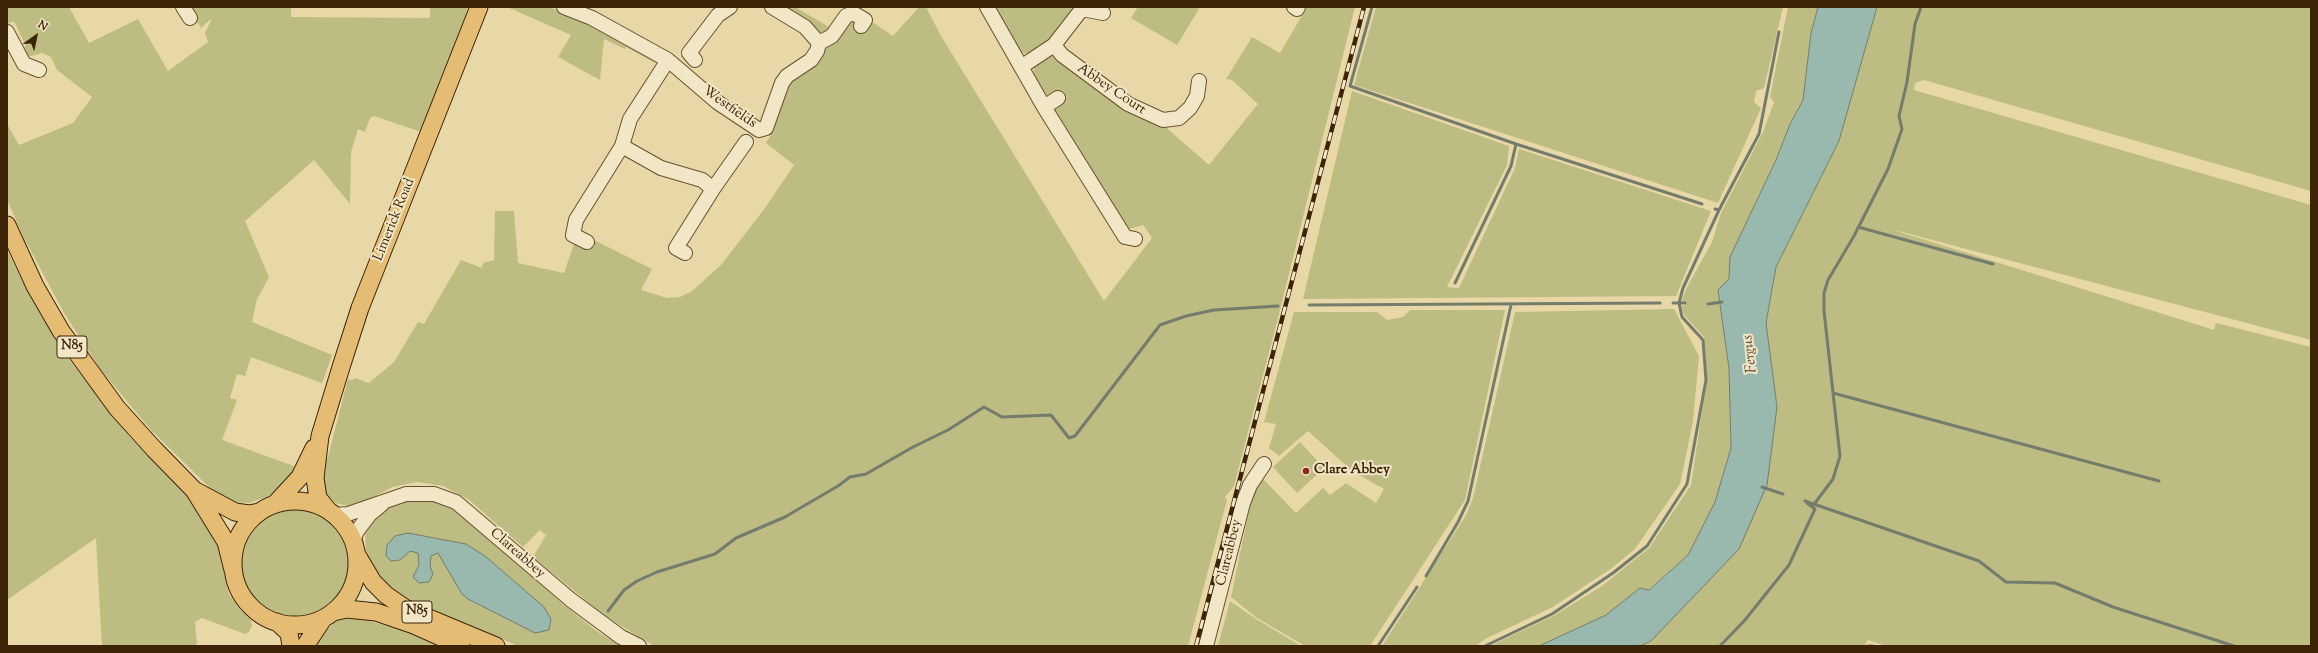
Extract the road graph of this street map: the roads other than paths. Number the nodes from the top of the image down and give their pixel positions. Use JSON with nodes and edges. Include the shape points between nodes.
{"nodes":[{"id":1,"x":479,"y":7,"type":"edge"},
{"id":2,"x":564,"y":7,"type":"edge"},
{"id":3,"x":730,"y":7,"type":"edge"},
{"id":4,"x":772,"y":7,"type":"edge"},
{"id":5,"x":987,"y":7,"type":"edge"},
{"id":6,"x":1294,"y":7,"type":"edge"},
{"id":7,"x":1298,"y":7,"type":"edge"},
{"id":8,"x":594,"y":12,"type":"edge"},
{"id":9,"x":1104,"y":13,"type":"dead end"},
{"id":10,"x":861,"y":26,"type":"dead end"},
{"id":11,"x":7,"y":32,"type":"edge"},
{"id":12,"x":819,"y":43,"type":"junction"},
{"id":13,"x":1054,"y":45,"type":"junction"},
{"id":14,"x":668,"y":60,"type":"junction"},
{"id":15,"x":695,"y":60,"type":"dead end"},
{"id":16,"x":1021,"y":67,"type":"junction"},
{"id":17,"x":39,"y":70,"type":"dead end"},
{"id":18,"x":1199,"y":81,"type":"dead end"},
{"id":19,"x":1058,"y":98,"type":"dead end"},
{"id":20,"x":1044,"y":107,"type":"junction"},
{"id":21,"x":746,"y":142,"type":"dead end"},
{"id":22,"x":622,"y":146,"type":"junction"},
{"id":23,"x":713,"y":189,"type":"junction"},
{"id":24,"x":7,"y":225,"type":"edge"},
{"id":25,"x":1135,"y":239,"type":"dead end"},
{"id":26,"x":586,"y":242,"type":"dead end"},
{"id":27,"x":685,"y":253,"type":"dead end"},
{"id":28,"x":320,"y":436,"type":"junction"},
{"id":29,"x":1264,"y":464,"type":"dead end"},
{"id":30,"x":194,"y":490,"type":"junction"},
{"id":31,"x":386,"y":500,"type":"junction"},
{"id":32,"x":275,"y":504,"type":"junction"},
{"id":33,"x":259,"y":512,"type":"junction"},
{"id":34,"x":331,"y":512,"type":"junction"},
{"id":35,"x":355,"y":548,"type":"junction"},
{"id":36,"x":232,"y":570,"type":"junction"},
{"id":37,"x":328,"y":616,"type":"junction"},
{"id":38,"x":277,"y":622,"type":"junction"},
{"id":39,"x":291,"y":646,"type":"edge"},
{"id":40,"x":305,"y":646,"type":"edge"},
{"id":41,"x":461,"y":646,"type":"edge"},
{"id":42,"x":496,"y":646,"type":"edge"},
{"id":43,"x":639,"y":646,"type":"edge"},
{"id":44,"x":1206,"y":646,"type":"edge"}],
"edges":[{"from":1,"to":28,"type":"main road","name":"Limerick Road","via":[[360,308]]},
{"from":2,"to":8,"type":"street","name":"Westfields"},
{"from":3,"to":15,"type":"street","via":[[718,15],[689,53]]},
{"from":4,"to":12,"type":"street","via":[[805,27]]},
{"from":5,"to":16,"type":"street"},
{"from":6,"to":7,"type":"street"},
{"from":8,"to":14,"type":"street","name":"Westfields"},
{"from":9,"to":13,"type":"street","via":[[1082,9]]},
{"from":10,"to":12,"type":"street","name":"Westfields","via":[[865,20],[853,13],[846,16],[832,36]]},
{"from":11,"to":17,"type":"street","via":[[24,64]]},
{"from":12,"to":14,"type":"street","name":"Westfields","via":[[811,60],[787,76],[782,83],[766,128],[758,130],[717,102]]},
{"from":13,"to":16,"type":"street"},
{"from":13,"to":18,"type":"street","name":"Abbey Court","via":[[1062,55],[1122,100],[1148,115],[1163,120],[1179,118],[1190,108],[1197,96]]},
{"from":14,"to":22,"type":"street","via":[[630,119]]},
{"from":16,"to":20,"type":"street"},
{"from":19,"to":20,"type":"street"},
{"from":20,"to":25,"type":"street","via":[[1126,237]]},
{"from":21,"to":23,"type":"street","name":"Westfields"},
{"from":22,"to":23,"type":"street","via":[[661,168],[702,180]]},
{"from":22,"to":26,"type":"street","via":[[576,220],[573,235]]},
{"from":23,"to":27,"type":"street","name":"Westfields","via":[[676,248]]},
{"from":24,"to":30,"type":"main road","number":"N85","via":[[35,286],[61,331],[88,370],[154,450]]},
{"from":28,"to":32,"type":"main road","via":[[300,477]]},
{"from":28,"to":34,"type":"main road","via":[[315,478],[318,498]]},
{"from":29,"to":44,"type":"street","name":"Clareabbey","via":[[1250,485],[1243,503]]},
{"from":30,"to":33,"type":"main road","number":"N85","via":[[236,512]]},
{"from":30,"to":36,"type":"main road","number":"N85","via":[[226,542]]},
{"from":31,"to":34,"type":"street","name":"Clareabbey","via":[[348,514]]},
{"from":31,"to":35,"type":"street","name":"Clareabbey","via":[[370,514],[356,532]]},
{"from":31,"to":43,"type":"street","name":"Clareabbey","via":[[420,492],[456,502],[571,600],[621,637]]},
{"from":32,"to":33,"type":"main road","number":"N85"},
{"from":32,"to":34,"type":"main road","number":"N85","via":[[308,503]]},
{"from":33,"to":36,"type":"main road","number":"N85","via":[[242,530],[236,543]]},
{"from":34,"to":35,"type":"main road","number":"N85"},
{"from":35,"to":37,"type":"main road","via":[[353,586],[347,597]]},
{"from":35,"to":42,"type":"main road","number":"N85","via":[[372,582],[386,595],[405,608]]},
{"from":36,"to":38,"type":"main road","number":"N85","via":[[236,584],[249,604]]},
{"from":37,"to":38,"type":"main road","number":"N85","via":[[303,623]]},
{"from":37,"to":40,"type":"main road"},
{"from":37,"to":41,"type":"main road","number":"N85","via":[[347,609],[376,612],[414,625]]},
{"from":38,"to":39,"type":"main road","via":[[289,633]]}]}
